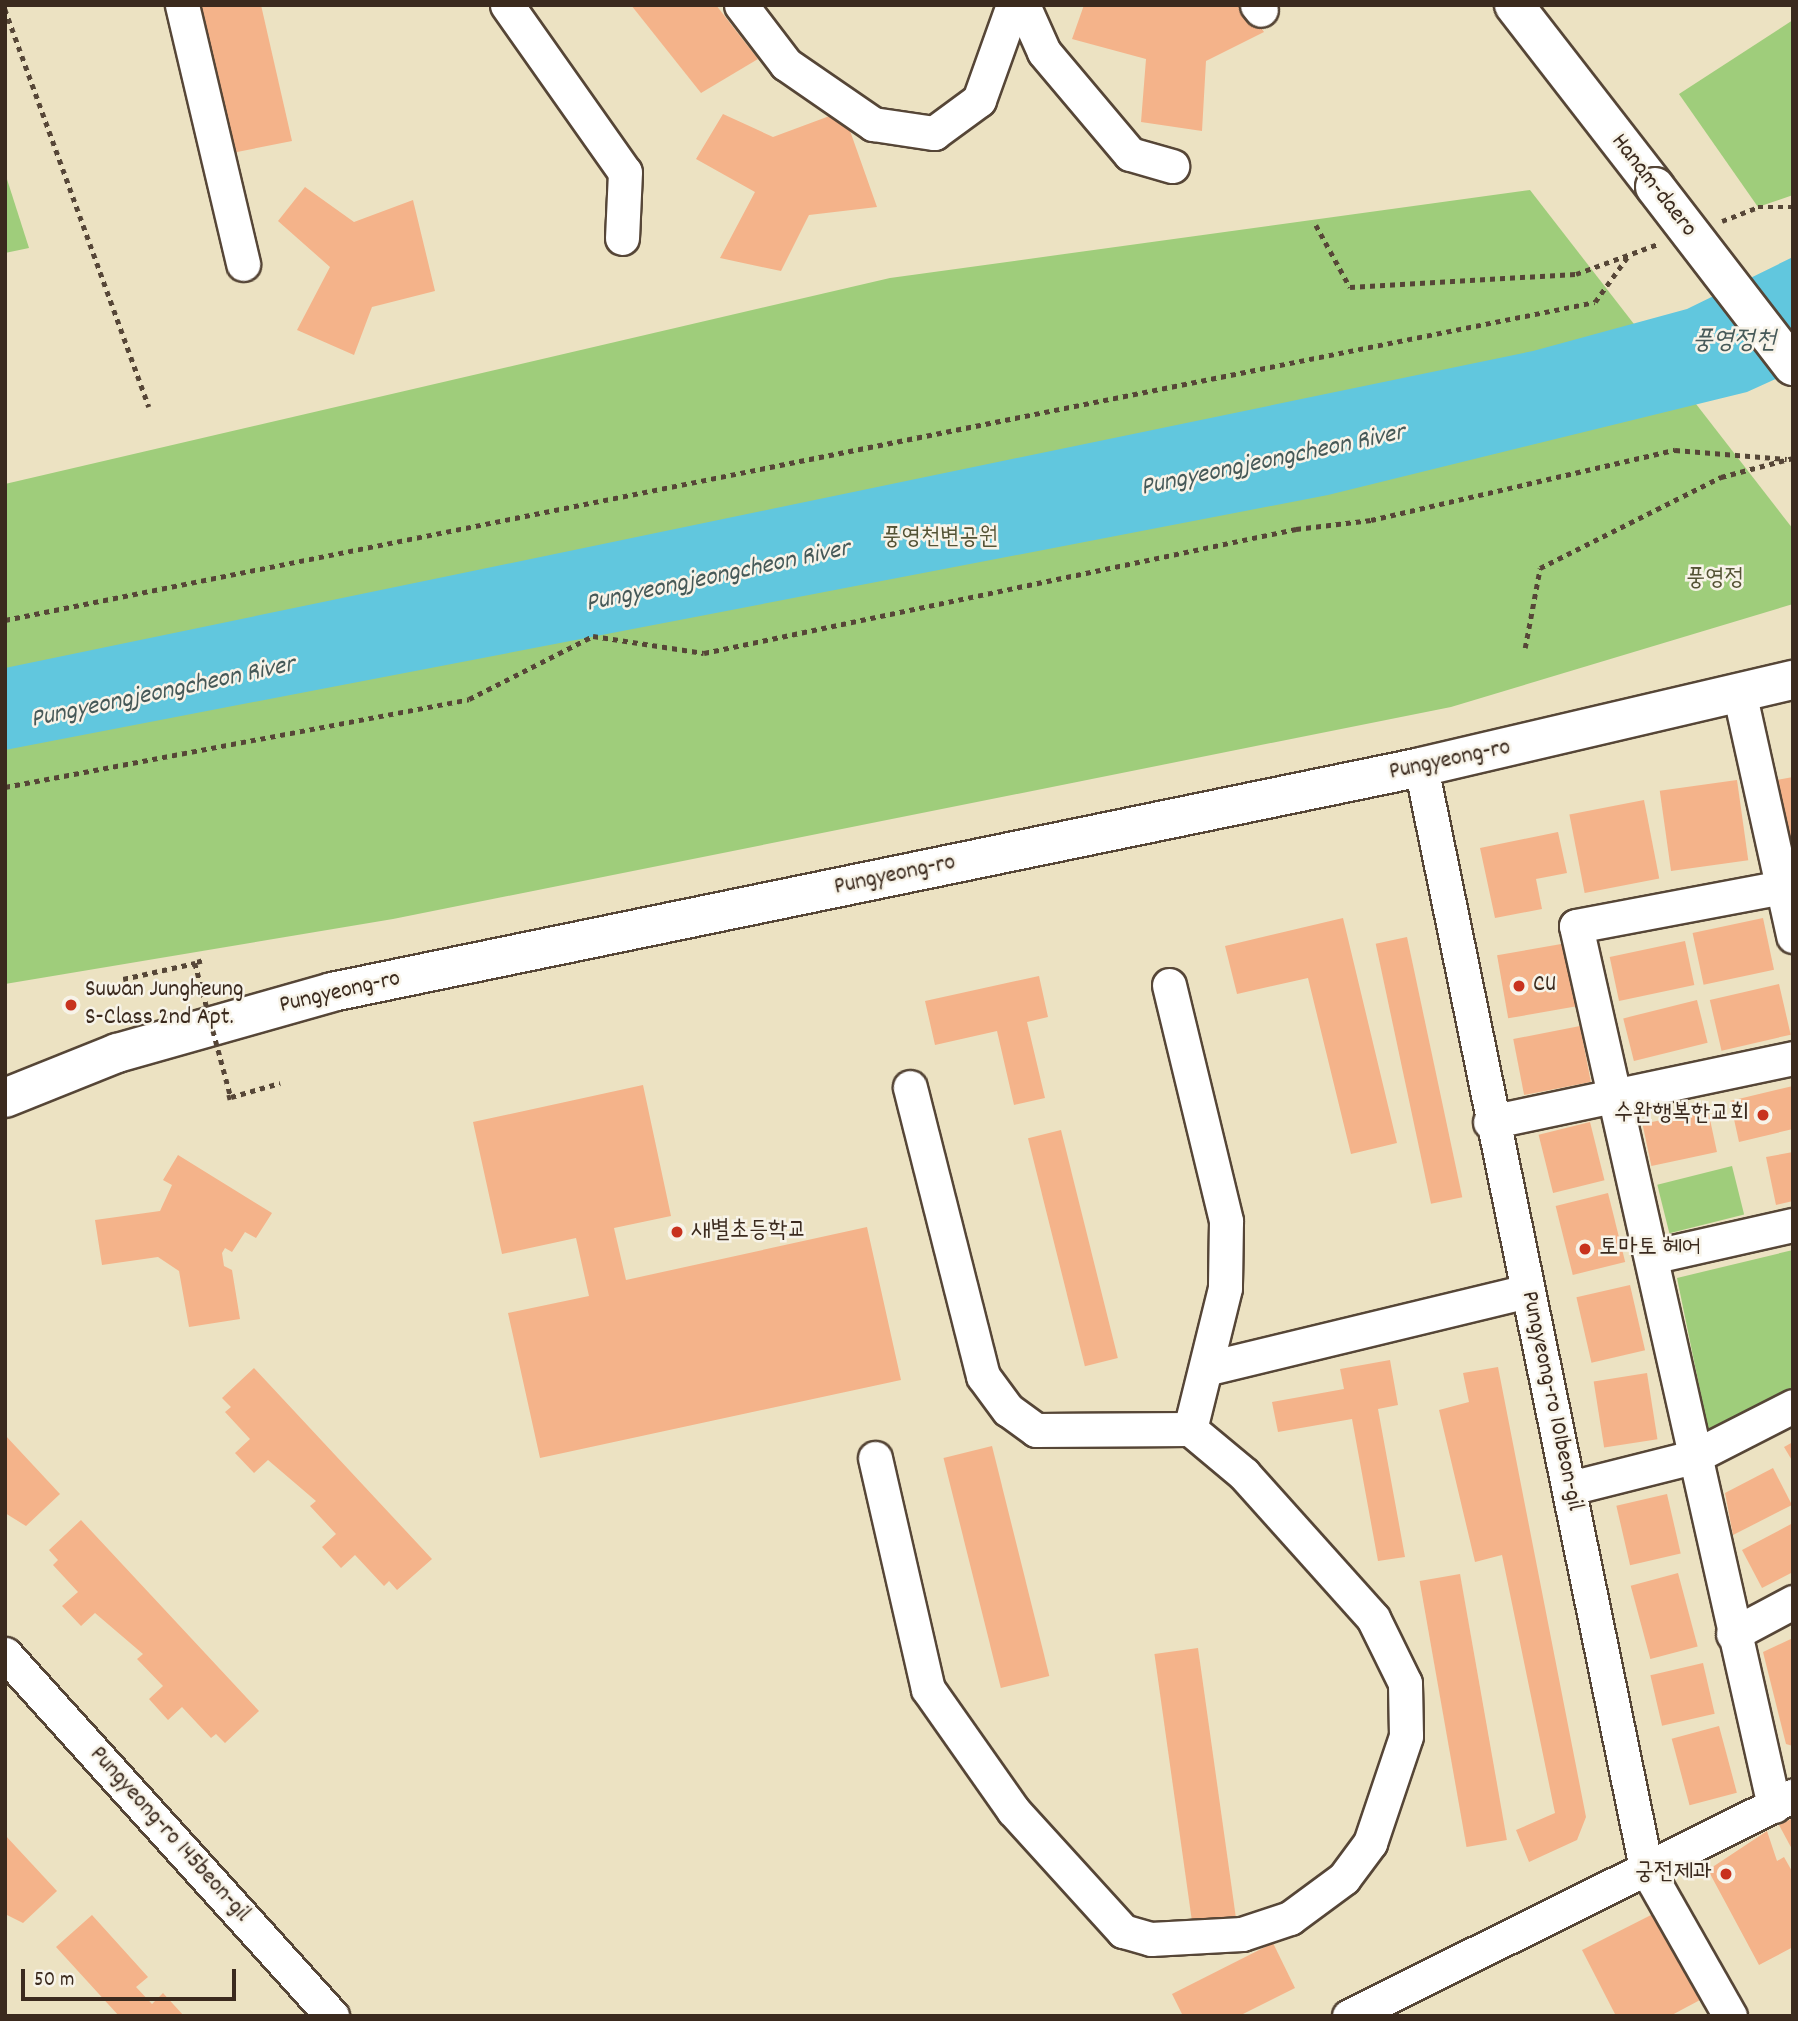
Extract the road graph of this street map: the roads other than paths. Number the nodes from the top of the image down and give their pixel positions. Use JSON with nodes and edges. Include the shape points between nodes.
{"nodes":[{"id":1,"x":182,"y":5,"type":"edge"},
{"id":2,"x":507,"y":5,"type":"edge"},
{"id":3,"x":741,"y":5,"type":"edge"},
{"id":4,"x":1013,"y":5,"type":"edge"},
{"id":5,"x":1023,"y":5,"type":"edge"},
{"id":6,"x":1514,"y":5,"type":"edge"},
{"id":7,"x":1172,"y":166,"type":"dead end"},
{"id":8,"x":622,"y":238,"type":"dead end"},
{"id":9,"x":243,"y":264,"type":"dead end"},
{"id":10,"x":1793,"y":366,"type":"edge"},
{"id":11,"x":1793,"y":680,"type":"edge"},
{"id":12,"x":1740,"y":696,"type":"junction"},
{"id":13,"x":1422,"y":767,"type":"junction"},
{"id":14,"x":1787,"y":886,"type":"edge"},
{"id":15,"x":1793,"y":936,"type":"edge"},
{"id":16,"x":1169,"y":985,"type":"dead end"},
{"id":17,"x":1793,"y":1058,"type":"edge"},
{"id":18,"x":909,"y":1087,"type":"dead end"},
{"id":19,"x":1615,"y":1097,"type":"junction"},
{"id":20,"x":5,"y":1098,"type":"edge"},
{"id":21,"x":1490,"y":1122,"type":"junction"},
{"id":22,"x":1793,"y":1225,"type":"edge"},
{"id":23,"x":1655,"y":1256,"type":"junction"},
{"id":24,"x":1527,"y":1291,"type":"junction"},
{"id":25,"x":1209,"y":1368,"type":"junction"},
{"id":26,"x":1793,"y":1406,"type":"edge"},
{"id":27,"x":1190,"y":1429,"type":"junction"},
{"id":28,"x":1693,"y":1457,"type":"junction"},
{"id":29,"x":875,"y":1458,"type":"dead end"},
{"id":30,"x":1570,"y":1488,"type":"junction"},
{"id":31,"x":1793,"y":1602,"type":"edge"},
{"id":32,"x":1733,"y":1634,"type":"junction"},
{"id":33,"x":5,"y":1654,"type":"edge"},
{"id":34,"x":1783,"y":1801,"type":"edge"},
{"id":35,"x":1646,"y":1868,"type":"junction"},
{"id":36,"x":332,"y":2016,"type":"edge"},
{"id":37,"x":1349,"y":2016,"type":"edge"},
{"id":38,"x":1730,"y":2016,"type":"edge"}],
"edges":[{"from":1,"to":9,"type":"street"},
{"from":2,"to":8,"type":"street","via":[[625,172]]},
{"from":3,"to":4,"type":"street","via":[[786,64],[873,124],[933,134],[979,100]]},
{"from":5,"to":7,"type":"street","via":[[1044,52],[1130,154]]},
{"from":6,"to":10,"type":"main road","name":"Hanam-daero","bridge":true},
{"from":11,"to":12,"type":"main road","name":"Pungyeong-ro"},
{"from":12,"to":13,"type":"main road","name":"Pungyeong-ro"},
{"from":12,"to":14,"type":"street"},
{"from":13,"to":20,"type":"main road","name":"Pungyeong-ro","via":[[332,992],[117,1053]]},
{"from":13,"to":21,"type":"street","name":"Pungyeong-ro 101beon-gil"},
{"from":14,"to":15,"type":"street"},
{"from":14,"to":19,"type":"street","via":[[1576,926]]},
{"from":16,"to":25,"type":"street","via":[[1226,1221],[1224,1289]]},
{"from":17,"to":19,"type":"street"},
{"from":18,"to":27,"type":"street","via":[[983,1376],[1008,1410],[1036,1430]]},
{"from":19,"to":21,"type":"street"},
{"from":19,"to":23,"type":"street"},
{"from":21,"to":24,"type":"street","name":"Pungyeong-ro 101beon-gil"},
{"from":22,"to":23,"type":"street"},
{"from":23,"to":28,"type":"street"},
{"from":24,"to":25,"type":"street"},
{"from":24,"to":30,"type":"street","name":"Pungyeong-ro 101beon-gil"},
{"from":25,"to":27,"type":"street"},
{"from":26,"to":28,"type":"street"},
{"from":27,"to":29,"type":"street","via":[[1244,1474],[1373,1618],[1405,1683],[1406,1736],[1370,1843],[1322,1900],[1242,1934],[1151,1939],[1123,1931],[966,1750],[928,1689]]},
{"from":28,"to":30,"type":"street"},
{"from":28,"to":32,"type":"street"},
{"from":30,"to":35,"type":"street","name":"Pungyeong-ro 101beon-gil"},
{"from":31,"to":32,"type":"street"},
{"from":32,"to":34,"type":"street"},
{"from":33,"to":36,"type":"street","name":"Pungyeong-ro 145beon-gil"},
{"from":34,"to":35,"type":"street"},
{"from":35,"to":37,"type":"street"},
{"from":35,"to":38,"type":"street","name":"Pungyeong-ro 101beon-gil"}]}
